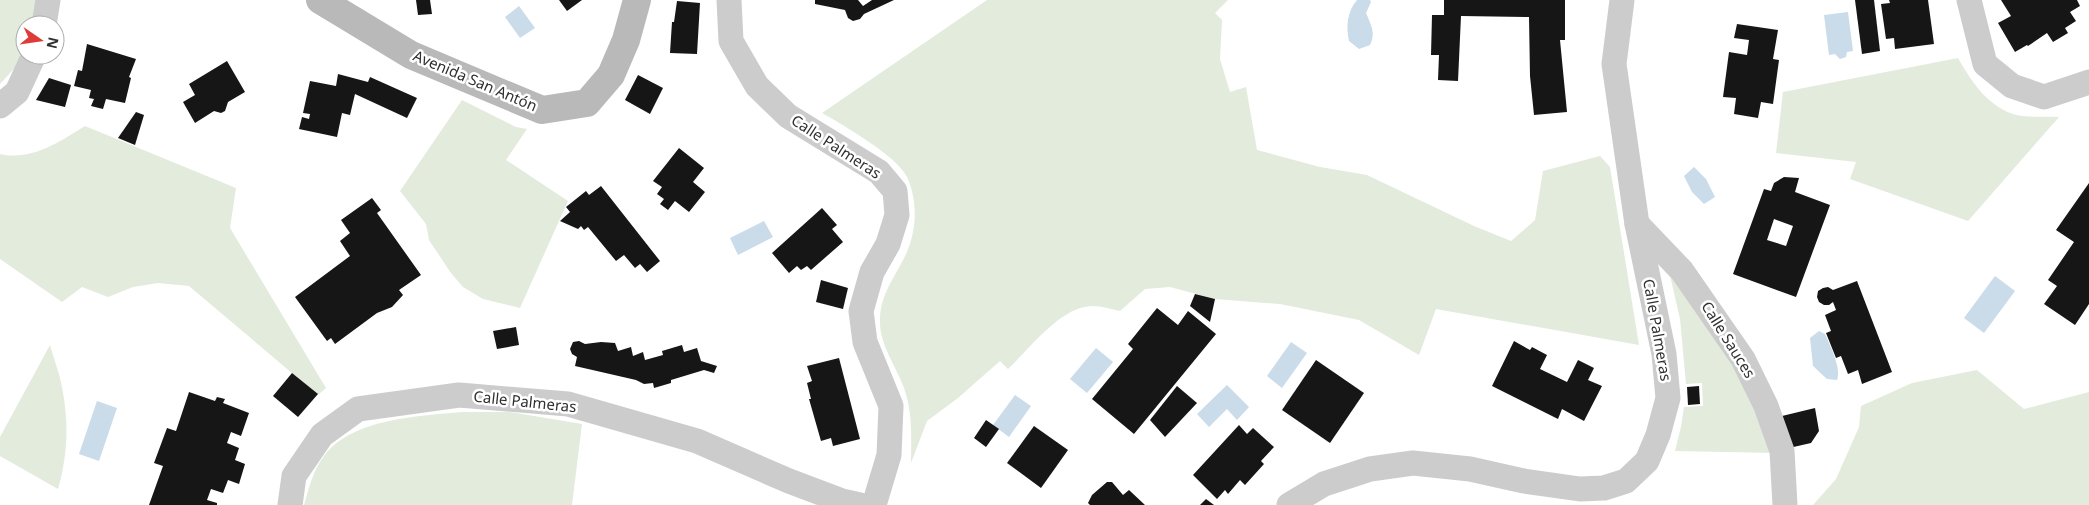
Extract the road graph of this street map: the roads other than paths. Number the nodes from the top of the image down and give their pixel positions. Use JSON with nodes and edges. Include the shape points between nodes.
{"nodes":[{"id":1,"x":48,"y":0,"type":"edge"},
{"id":2,"x":320,"y":0,"type":"edge"},
{"id":3,"x":637,"y":0,"type":"edge"},
{"id":4,"x":729,"y":0,"type":"edge"},
{"id":5,"x":1622,"y":0,"type":"edge"},
{"id":6,"x":1969,"y":0,"type":"edge"},
{"id":7,"x":46,"y":15,"type":"edge"},
{"id":8,"x":30,"y":65,"type":"edge"},
{"id":9,"x":2089,"y":82,"type":"edge"},
{"id":10,"x":0,"y":106,"type":"edge"},
{"id":11,"x":1636,"y":224,"type":"junction"},
{"id":12,"x":290,"y":505,"type":"edge"},
{"id":13,"x":860,"y":505,"type":"edge"},
{"id":14,"x":874,"y":505,"type":"edge"},
{"id":15,"x":1289,"y":505,"type":"edge"},
{"id":16,"x":1785,"y":505,"type":"edge"}],
"edges":[{"from":1,"to":7,"type":"street"},
{"from":2,"to":3,"type":"street","name":"Avenida San Antón","via":[[411,54],[542,110],[587,103],[611,75],[626,40]]},
{"from":4,"to":14,"type":"street","name":"Calle Palmeras","via":[[731,41],[757,86],[788,116],[878,172],[895,190],[897,215],[888,244],[872,272],[861,311],[865,342],[891,406],[889,455]]},
{"from":5,"to":11,"type":"street","name":"Calle Palmeras","via":[[1614,64]]},
{"from":6,"to":9,"type":"street","via":[[1984,64],[2012,86],[2044,97]]},
{"from":8,"to":10,"type":"street","via":[[18,92]]},
{"from":11,"to":15,"type":"street","name":"Calle Palmeras","via":[[1664,354],[1668,398],[1658,435],[1646,461],[1626,481],[1604,488],[1580,488],[1413,462],[1370,469],[1324,484]]},
{"from":11,"to":16,"type":"street","name":"Calle Sauces","via":[[1682,271],[1743,359],[1766,406],[1782,451]]},
{"from":12,"to":13,"type":"street","name":"Calle Palmeras","via":[[294,476],[322,435],[358,409],[459,395],[568,404],[697,441],[789,481]]}]}
